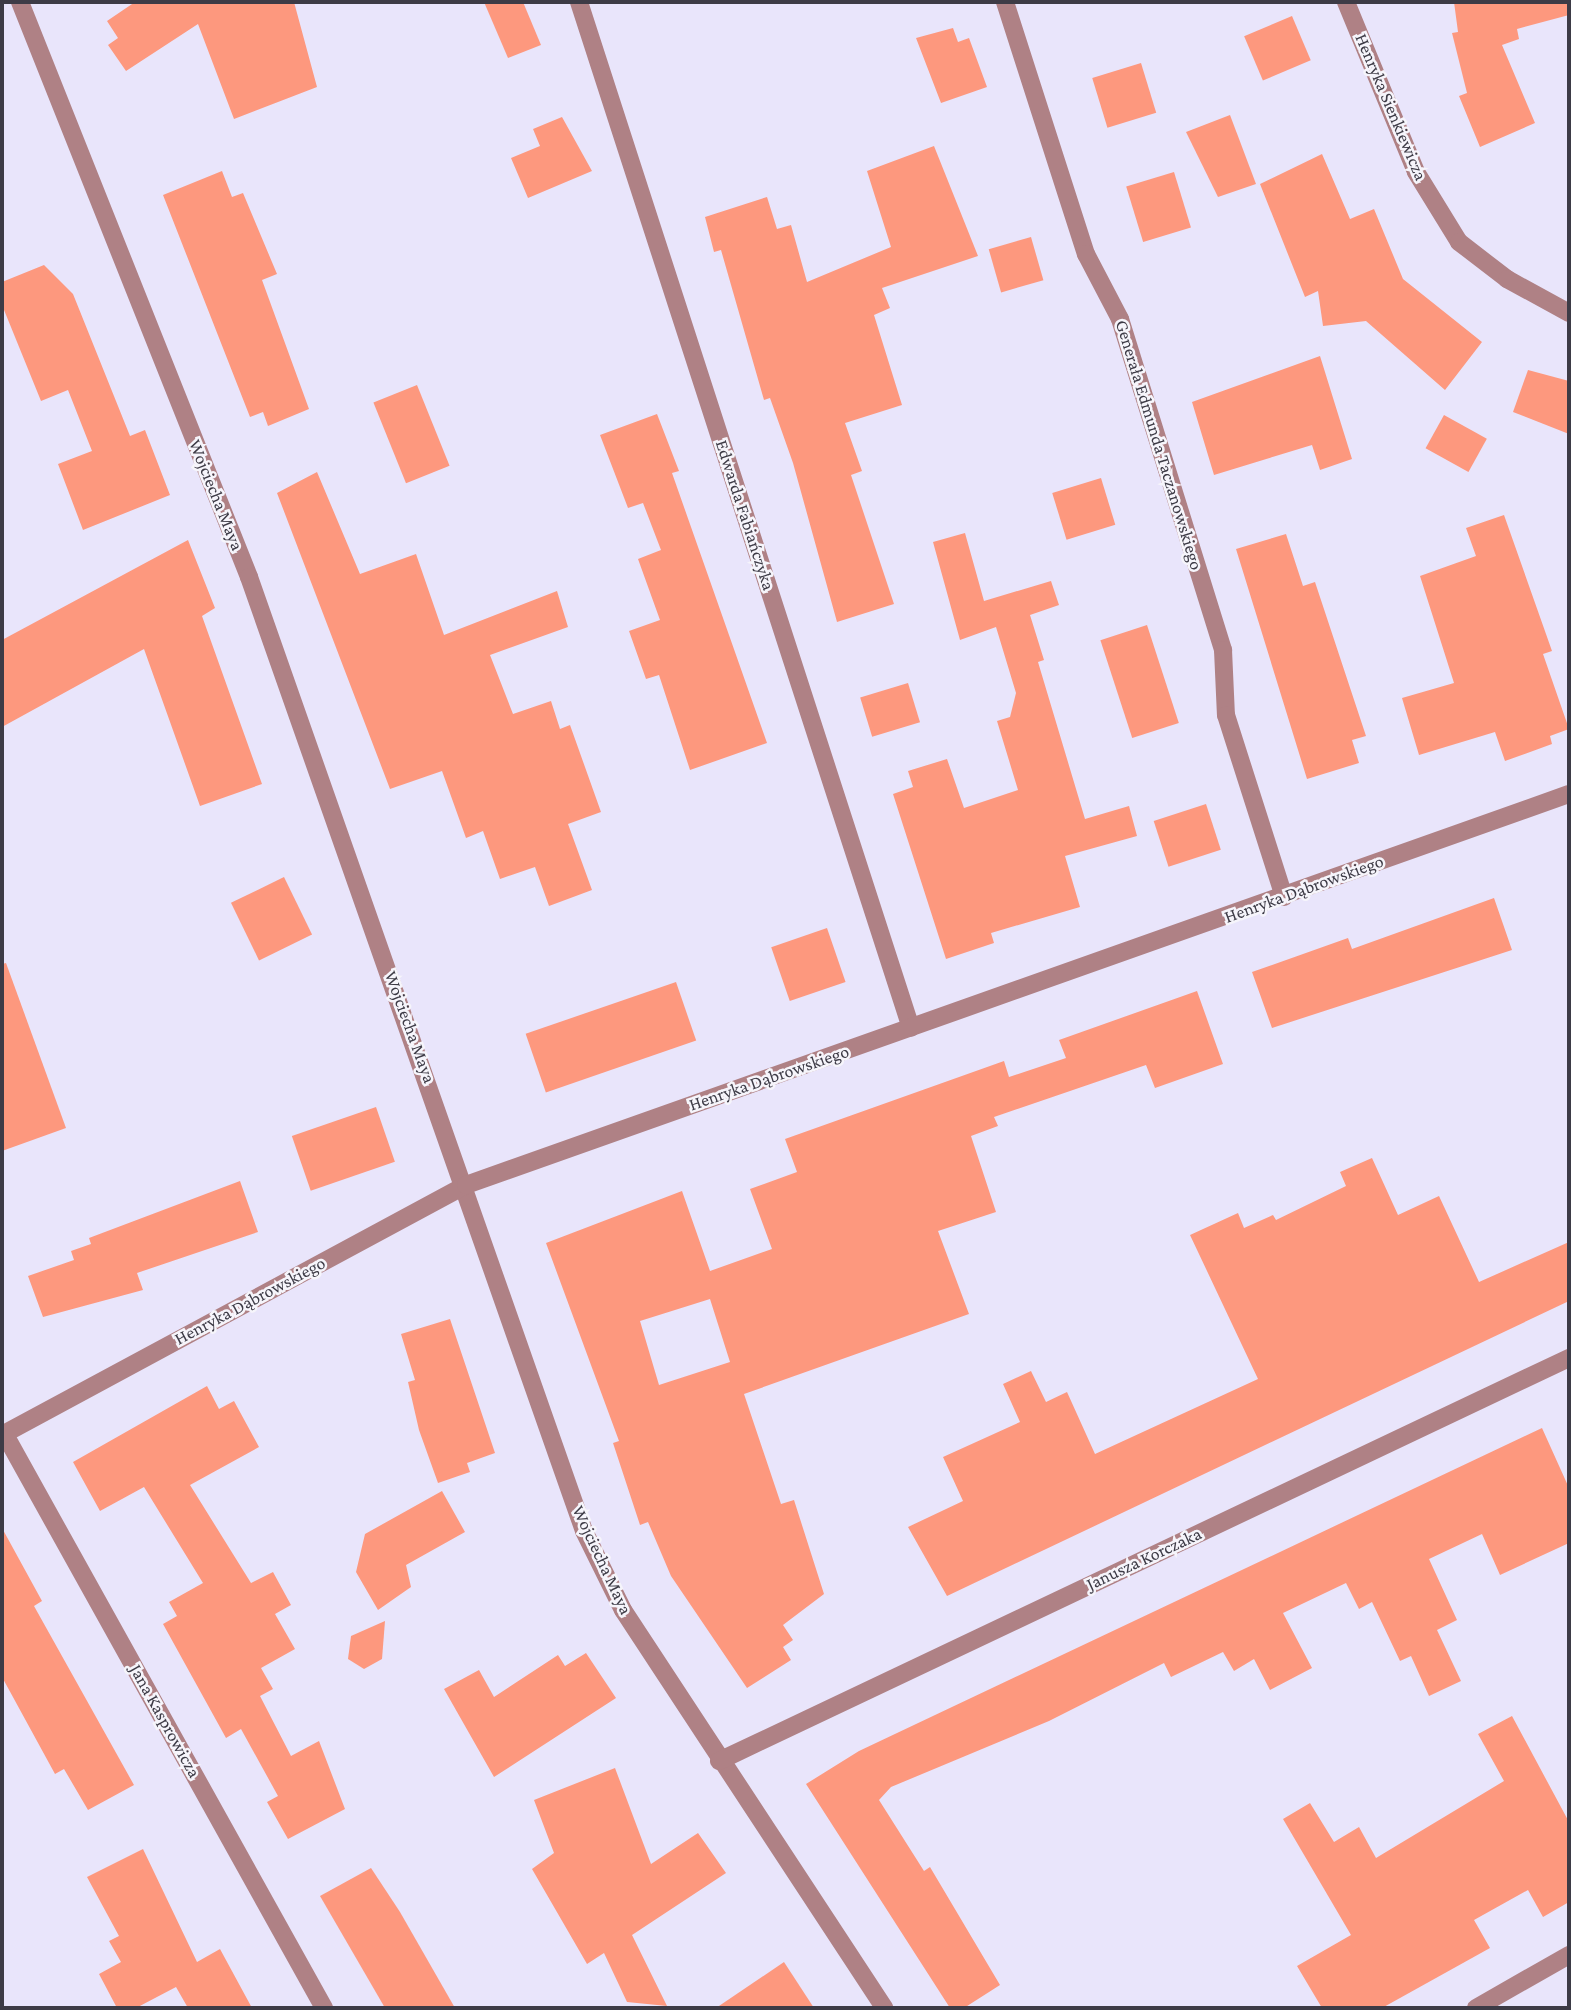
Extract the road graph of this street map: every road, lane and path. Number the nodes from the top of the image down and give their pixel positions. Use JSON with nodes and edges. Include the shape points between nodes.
{"nodes":[{"id":1,"x":20,"y":2,"type":"edge"},
{"id":2,"x":579,"y":2,"type":"edge"},
{"id":3,"x":1005,"y":2,"type":"edge"},
{"id":4,"x":1346,"y":2,"type":"edge"},
{"id":5,"x":1569,"y":313,"type":"edge"},
{"id":6,"x":1569,"y":794,"type":"edge"},
{"id":7,"x":1284,"y":897,"type":"junction"},
{"id":8,"x":911,"y":1028,"type":"junction"},
{"id":9,"x":466,"y":1185,"type":"junction"},
{"id":10,"x":1569,"y":1359,"type":"edge"},
{"id":11,"x":3,"y":1434,"type":"edge"},
{"id":12,"x":719,"y":1760,"type":"junction"},
{"id":13,"x":1569,"y":1955,"type":"edge"},
{"id":14,"x":324,"y":2008,"type":"edge"},
{"id":15,"x":884,"y":2008,"type":"edge"},
{"id":16,"x":1476,"y":2008,"type":"edge"}],
"edges":[{"from":1,"to":9,"type":"street","name":"Wojciecha Maya","via":[[249,577]]},
{"from":2,"to":8,"type":"street","name":"Edwarda Fabiańczyka"},
{"from":3,"to":7,"type":"street","name":"Generała Edmunda Taczanowskiego","via":[[1086,254],[1121,319],[1223,650],[1226,715]]},
{"from":4,"to":5,"type":"street","name":"Henryka Sienkiewicza","via":[[1416,172],[1459,243],[1507,279]]},
{"from":6,"to":7,"type":"street","name":"Henryka Dąbrowskiego"},
{"from":7,"to":8,"type":"street","name":"Henryka Dąbrowskiego"},
{"from":8,"to":9,"type":"street","name":"Henryka Dąbrowskiego"},
{"from":9,"to":11,"type":"street","name":"Henryka Dąbrowskiego"},
{"from":9,"to":12,"type":"street","name":"Wojciecha Maya","via":[[584,1531],[623,1610]]},
{"from":10,"to":12,"type":"street","name":"Janusza Korczaka"},
{"from":11,"to":14,"type":"street","name":"Jana Kasprowicza"},
{"from":12,"to":15,"type":"street","name":"Wojciecha Maya"},
{"from":13,"to":16,"type":"street"}]}
